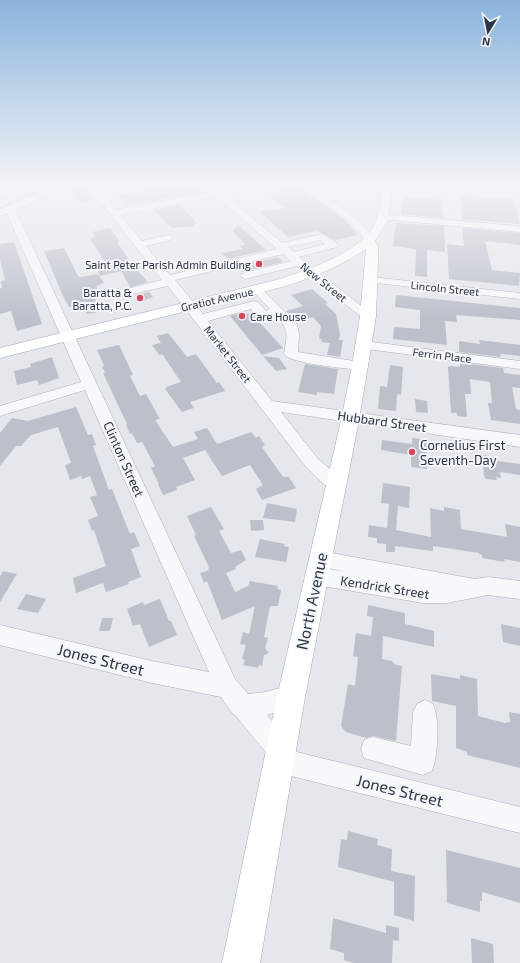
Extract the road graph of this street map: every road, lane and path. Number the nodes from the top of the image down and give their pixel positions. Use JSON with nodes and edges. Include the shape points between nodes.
{"nodes":[{"id":1,"x":17,"y":230,"type":"edge"},
{"id":2,"x":129,"y":230,"type":"edge"},
{"id":3,"x":262,"y":230,"type":"edge"},
{"id":4,"x":363,"y":230,"type":"edge"},
{"id":5,"x":377,"y":230,"type":"edge"},
{"id":6,"x":168,"y":238,"type":"dead end"},
{"id":7,"x":369,"y":240,"type":"junction"},
{"id":8,"x":141,"y":244,"type":"junction"},
{"id":9,"x":289,"y":253,"type":"junction"},
{"id":10,"x":229,"y":264,"type":"junction"},
{"id":11,"x":314,"y":272,"type":"junction"},
{"id":12,"x":243,"y":277,"type":"dead end"},
{"id":13,"x":168,"y":280,"type":"junction"},
{"id":14,"x":371,"y":280,"type":"junction"},
{"id":15,"x":257,"y":289,"type":"junction"},
{"id":16,"x":123,"y":293,"type":"dead end"},
{"id":17,"x":520,"y":296,"type":"edge"},
{"id":18,"x":190,"y":306,"type":"junction"},
{"id":19,"x":278,"y":311,"type":"junction"},
{"id":20,"x":368,"y":316,"type":"junction"},
{"id":21,"x":200,"y":318,"type":"junction"},
{"id":22,"x":68,"y":335,"type":"junction"},
{"id":23,"x":364,"y":346,"type":"junction"},
{"id":24,"x":0,"y":353,"type":"edge"},
{"id":25,"x":360,"y":366,"type":"junction"},
{"id":26,"x":520,"y":366,"type":"edge"},
{"id":27,"x":90,"y":384,"type":"junction"},
{"id":28,"x":267,"y":405,"type":"junction"},
{"id":29,"x":0,"y":411,"type":"edge"},
{"id":30,"x":351,"y":417,"type":"junction"},
{"id":31,"x":520,"y":441,"type":"edge"},
{"id":32,"x":336,"y":484,"type":"junction"},
{"id":33,"x":318,"y":568,"type":"junction"},
{"id":34,"x":520,"y":590,"type":"edge"},
{"id":35,"x":0,"y":635,"type":"edge"},
{"id":36,"x":227,"y":687,"type":"junction"},
{"id":37,"x":291,"y":698,"type":"junction"},
{"id":38,"x":241,"y":706,"type":"junction"},
{"id":39,"x":425,"y":712,"type":"dead end"},
{"id":40,"x":373,"y":749,"type":"dead end"},
{"id":41,"x":280,"y":756,"type":"junction"},
{"id":42,"x":520,"y":820,"type":"edge"},
{"id":43,"x":241,"y":963,"type":"edge"}],
"edges":[{"from":1,"to":22,"type":"street","name":"Clinton Street"},
{"from":2,"to":8,"type":"street","name":"Market Street"},
{"from":3,"to":9,"type":"street","name":"New Street"},
{"from":4,"to":7,"type":"street"},
{"from":5,"to":7,"type":"main road","name":"Gratiot Avenue"},
{"from":6,"to":8,"type":"street"},
{"from":7,"to":11,"type":"main road","name":"Gratiot Avenue","via":[[342,259]]},
{"from":7,"to":14,"type":"main road","name":"North Avenue","via":[[373,252]]},
{"from":8,"to":13,"type":"street","name":"Market Street"},
{"from":9,"to":10,"type":"street"},
{"from":9,"to":11,"type":"street","name":"New Street"},
{"from":9,"to":15,"type":"street","via":[[245,276]]},
{"from":10,"to":12,"type":"street"},
{"from":10,"to":13,"type":"street"},
{"from":11,"to":15,"type":"main road","name":"Gratiot Avenue"},
{"from":11,"to":20,"type":"street","name":"New Street"},
{"from":13,"to":16,"type":"street"},
{"from":13,"to":18,"type":"street","name":"Market Street"},
{"from":14,"to":17,"type":"street","name":"Lincoln Street"},
{"from":14,"to":20,"type":"main road","name":"North Avenue"},
{"from":15,"to":18,"type":"main road","name":"Gratiot Avenue"},
{"from":15,"to":19,"type":"street"},
{"from":18,"to":21,"type":"street","name":"Market Street"},
{"from":18,"to":22,"type":"main road","name":"Gratiot Avenue"},
{"from":19,"to":21,"type":"street","via":[[263,315],[254,305]]},
{"from":19,"to":25,"type":"street","via":[[291,326],[291,354]]},
{"from":20,"to":23,"type":"main road","name":"North Avenue"},
{"from":21,"to":28,"type":"street","name":"Market Street"},
{"from":22,"to":24,"type":"main road","name":"Gratiot Avenue"},
{"from":22,"to":27,"type":"street","name":"Clinton Street"},
{"from":23,"to":25,"type":"main road","name":"North Avenue"},
{"from":23,"to":26,"type":"street","name":"Ferrin Place"},
{"from":25,"to":30,"type":"main road","name":"North Avenue"},
{"from":27,"to":29,"type":"street"},
{"from":27,"to":36,"type":"street","name":"Clinton Street"},
{"from":28,"to":30,"type":"street","name":"Hubbard Street"},
{"from":28,"to":32,"type":"street","name":"Market Street","via":[[312,463]]},
{"from":30,"to":31,"type":"street","name":"Hubbard Street"},
{"from":30,"to":32,"type":"main road","name":"North Avenue"},
{"from":32,"to":33,"type":"main road","name":"North Avenue"},
{"from":33,"to":34,"type":"street","name":"Kendrick Street","via":[[423,594],[447,594],[477,587]]},
{"from":33,"to":37,"type":"main road","name":"North Avenue"},
{"from":35,"to":36,"type":"street","name":"Jones Street","via":[[152,672]]},
{"from":36,"to":38,"type":"street","name":"Clinton Street"},
{"from":37,"to":38,"type":"street"},
{"from":37,"to":41,"type":"main road","name":"North Avenue"},
{"from":38,"to":41,"type":"street","name":"Clinton Street"},
{"from":39,"to":40,"type":"street","via":[[423,762]]},
{"from":41,"to":42,"type":"street","name":"Jones Street"},
{"from":41,"to":43,"type":"main road","name":"North Avenue"}]}
